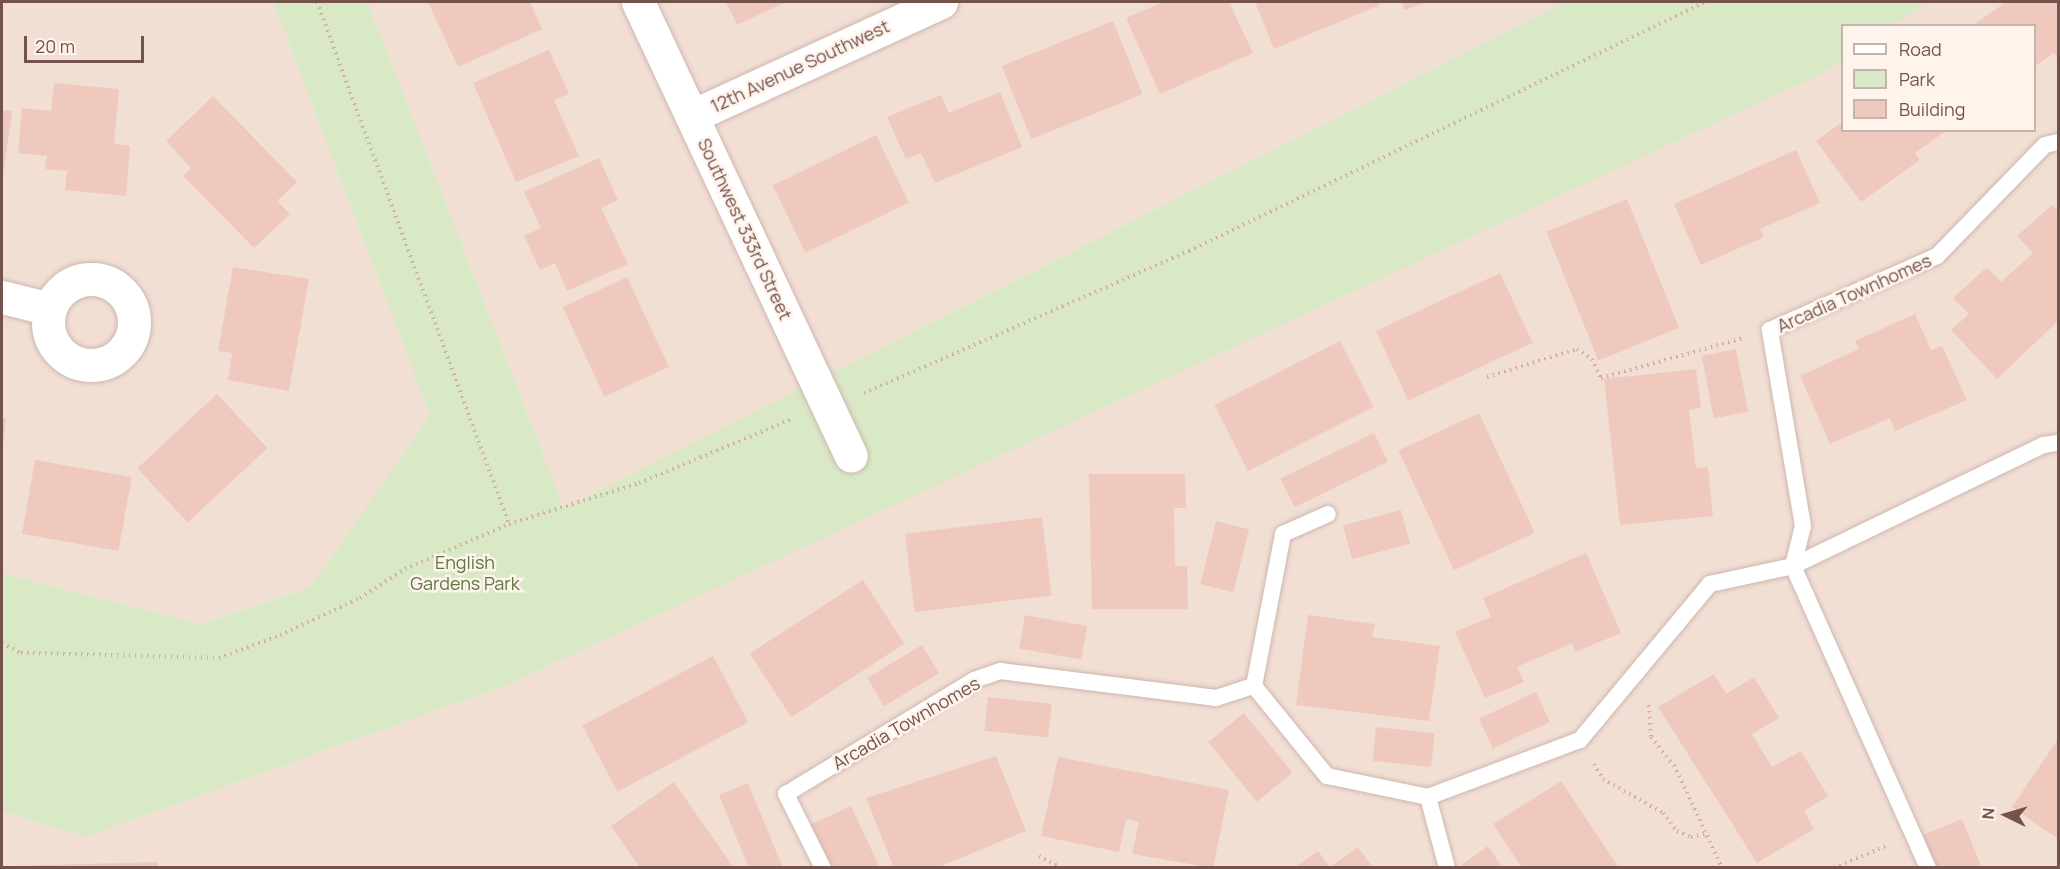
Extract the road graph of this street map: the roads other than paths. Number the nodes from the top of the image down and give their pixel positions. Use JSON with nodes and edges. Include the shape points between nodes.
{"nodes":[{"id":1,"x":638,"y":2,"type":"edge"},
{"id":2,"x":941,"y":2,"type":"edge"},
{"id":3,"x":692,"y":116,"type":"junction"},
{"id":4,"x":2058,"y":142,"type":"edge"},
{"id":5,"x":2,"y":297,"type":"edge"},
{"id":6,"x":50,"y":309,"type":"dead end"},
{"id":7,"x":2058,"y":443,"type":"edge"},
{"id":8,"x":851,"y":456,"type":"dead end"},
{"id":9,"x":1328,"y":514,"type":"dead end"},
{"id":10,"x":1793,"y":566,"type":"junction"},
{"id":11,"x":1254,"y":686,"type":"junction"},
{"id":12,"x":1428,"y":797,"type":"junction"},
{"id":13,"x":823,"y":867,"type":"edge"},
{"id":14,"x":1446,"y":867,"type":"edge"},
{"id":15,"x":1928,"y":867,"type":"edge"}],
"edges":[{"from":1,"to":3,"type":"street","name":"Southwest 333rd Street"},
{"from":2,"to":3,"type":"street","name":"12th Avenue Southwest"},
{"from":3,"to":8,"type":"street","name":"Southwest 333rd Street"},
{"from":4,"to":10,"type":"lane","name":"Arcadia Townhomes","via":[[2045,146],[1937,256],[1770,330],[1803,526]]},
{"from":5,"to":6,"type":"street"},
{"from":7,"to":10,"type":"lane","via":[[2043,445],[1879,521]]},
{"from":9,"to":11,"type":"lane","via":[[1283,534]]},
{"from":10,"to":12,"type":"lane","via":[[1710,584],[1580,741]]},
{"from":10,"to":15,"type":"lane"},
{"from":11,"to":12,"type":"lane","via":[[1327,776]]},
{"from":11,"to":13,"type":"lane","name":"Arcadia Townhomes","via":[[1216,698],[1000,671],[974,680],[786,794]]},
{"from":12,"to":14,"type":"lane"}]}
